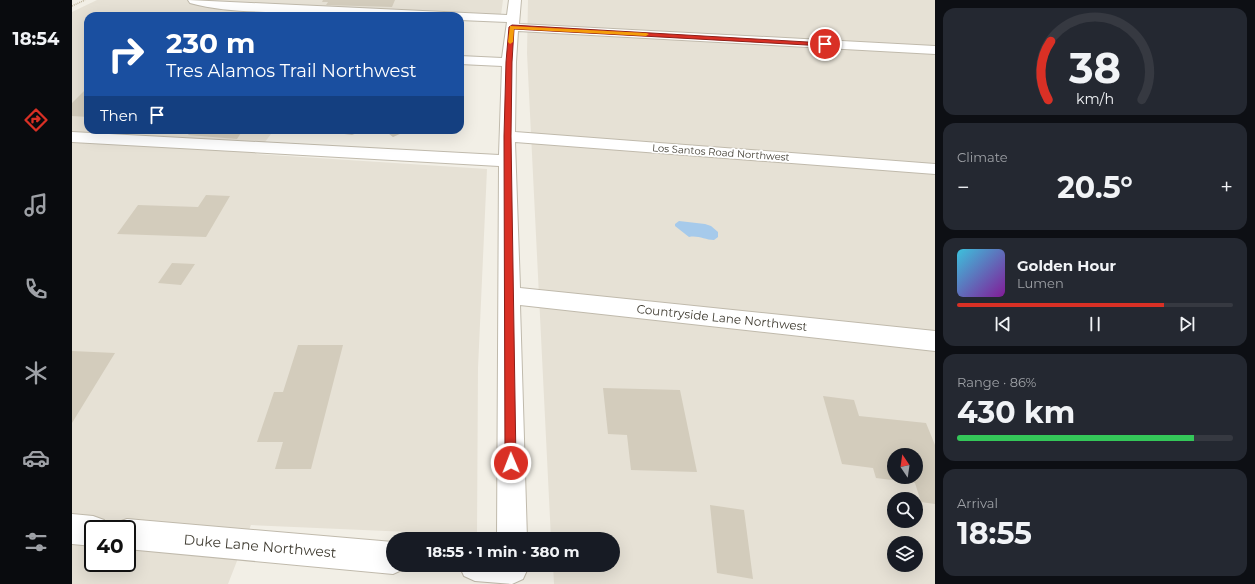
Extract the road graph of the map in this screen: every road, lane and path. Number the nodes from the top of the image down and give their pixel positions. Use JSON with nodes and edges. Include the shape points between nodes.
{"nodes":[{"id":1,"x":85,"y":0,"type":"edge"},
{"id":2,"x":194,"y":0,"type":"edge"},
{"id":3,"x":515,"y":0,"type":"edge"},
{"id":4,"x":72,"y":6,"type":"edge"},
{"id":5,"x":351,"y":12,"type":"edge"},
{"id":6,"x":464,"y":17,"type":"edge"},
{"id":7,"x":512,"y":23,"type":"junction"},
{"id":8,"x":935,"y":50,"type":"edge"},
{"id":9,"x":464,"y":60,"type":"edge"},
{"id":10,"x":509,"y":62,"type":"junction"},
{"id":11,"x":508,"y":136,"type":"junction"},
{"id":12,"x":72,"y":137,"type":"edge"},
{"id":13,"x":508,"y":161,"type":"junction"},
{"id":14,"x":935,"y":169,"type":"edge"},
{"id":15,"x":508,"y":295,"type":"junction"},
{"id":16,"x":935,"y":341,"type":"edge"},
{"id":17,"x":72,"y":529,"type":"edge"},
{"id":18,"x":84,"y":530,"type":"edge"},
{"id":19,"x":512,"y":532,"type":"edge"},
{"id":20,"x":136,"y":535,"type":"edge"},
{"id":21,"x":386,"y":557,"type":"edge"}],
"edges":[{"from":1,"to":4,"type":"path"},
{"from":2,"to":5,"type":"street","via":[[208,4],[251,8]]},
{"from":3,"to":7,"type":"street"},
{"from":6,"to":7,"type":"street"},
{"from":7,"to":8,"type":"street"},
{"from":7,"to":10,"type":"street"},
{"from":9,"to":10,"type":"street"},
{"from":10,"to":11,"type":"street"},
{"from":11,"to":13,"type":"street"},
{"from":11,"to":14,"type":"street","name":"Los Santos Road Northwest"},
{"from":12,"to":13,"type":"street"},
{"from":13,"to":15,"type":"street"},
{"from":15,"to":16,"type":"street","name":"Countryside Lane Northwest"},
{"from":15,"to":19,"type":"street"},
{"from":17,"to":18,"type":"street"},
{"from":20,"to":21,"type":"street","name":"Duke Lane Northwest"}]}
